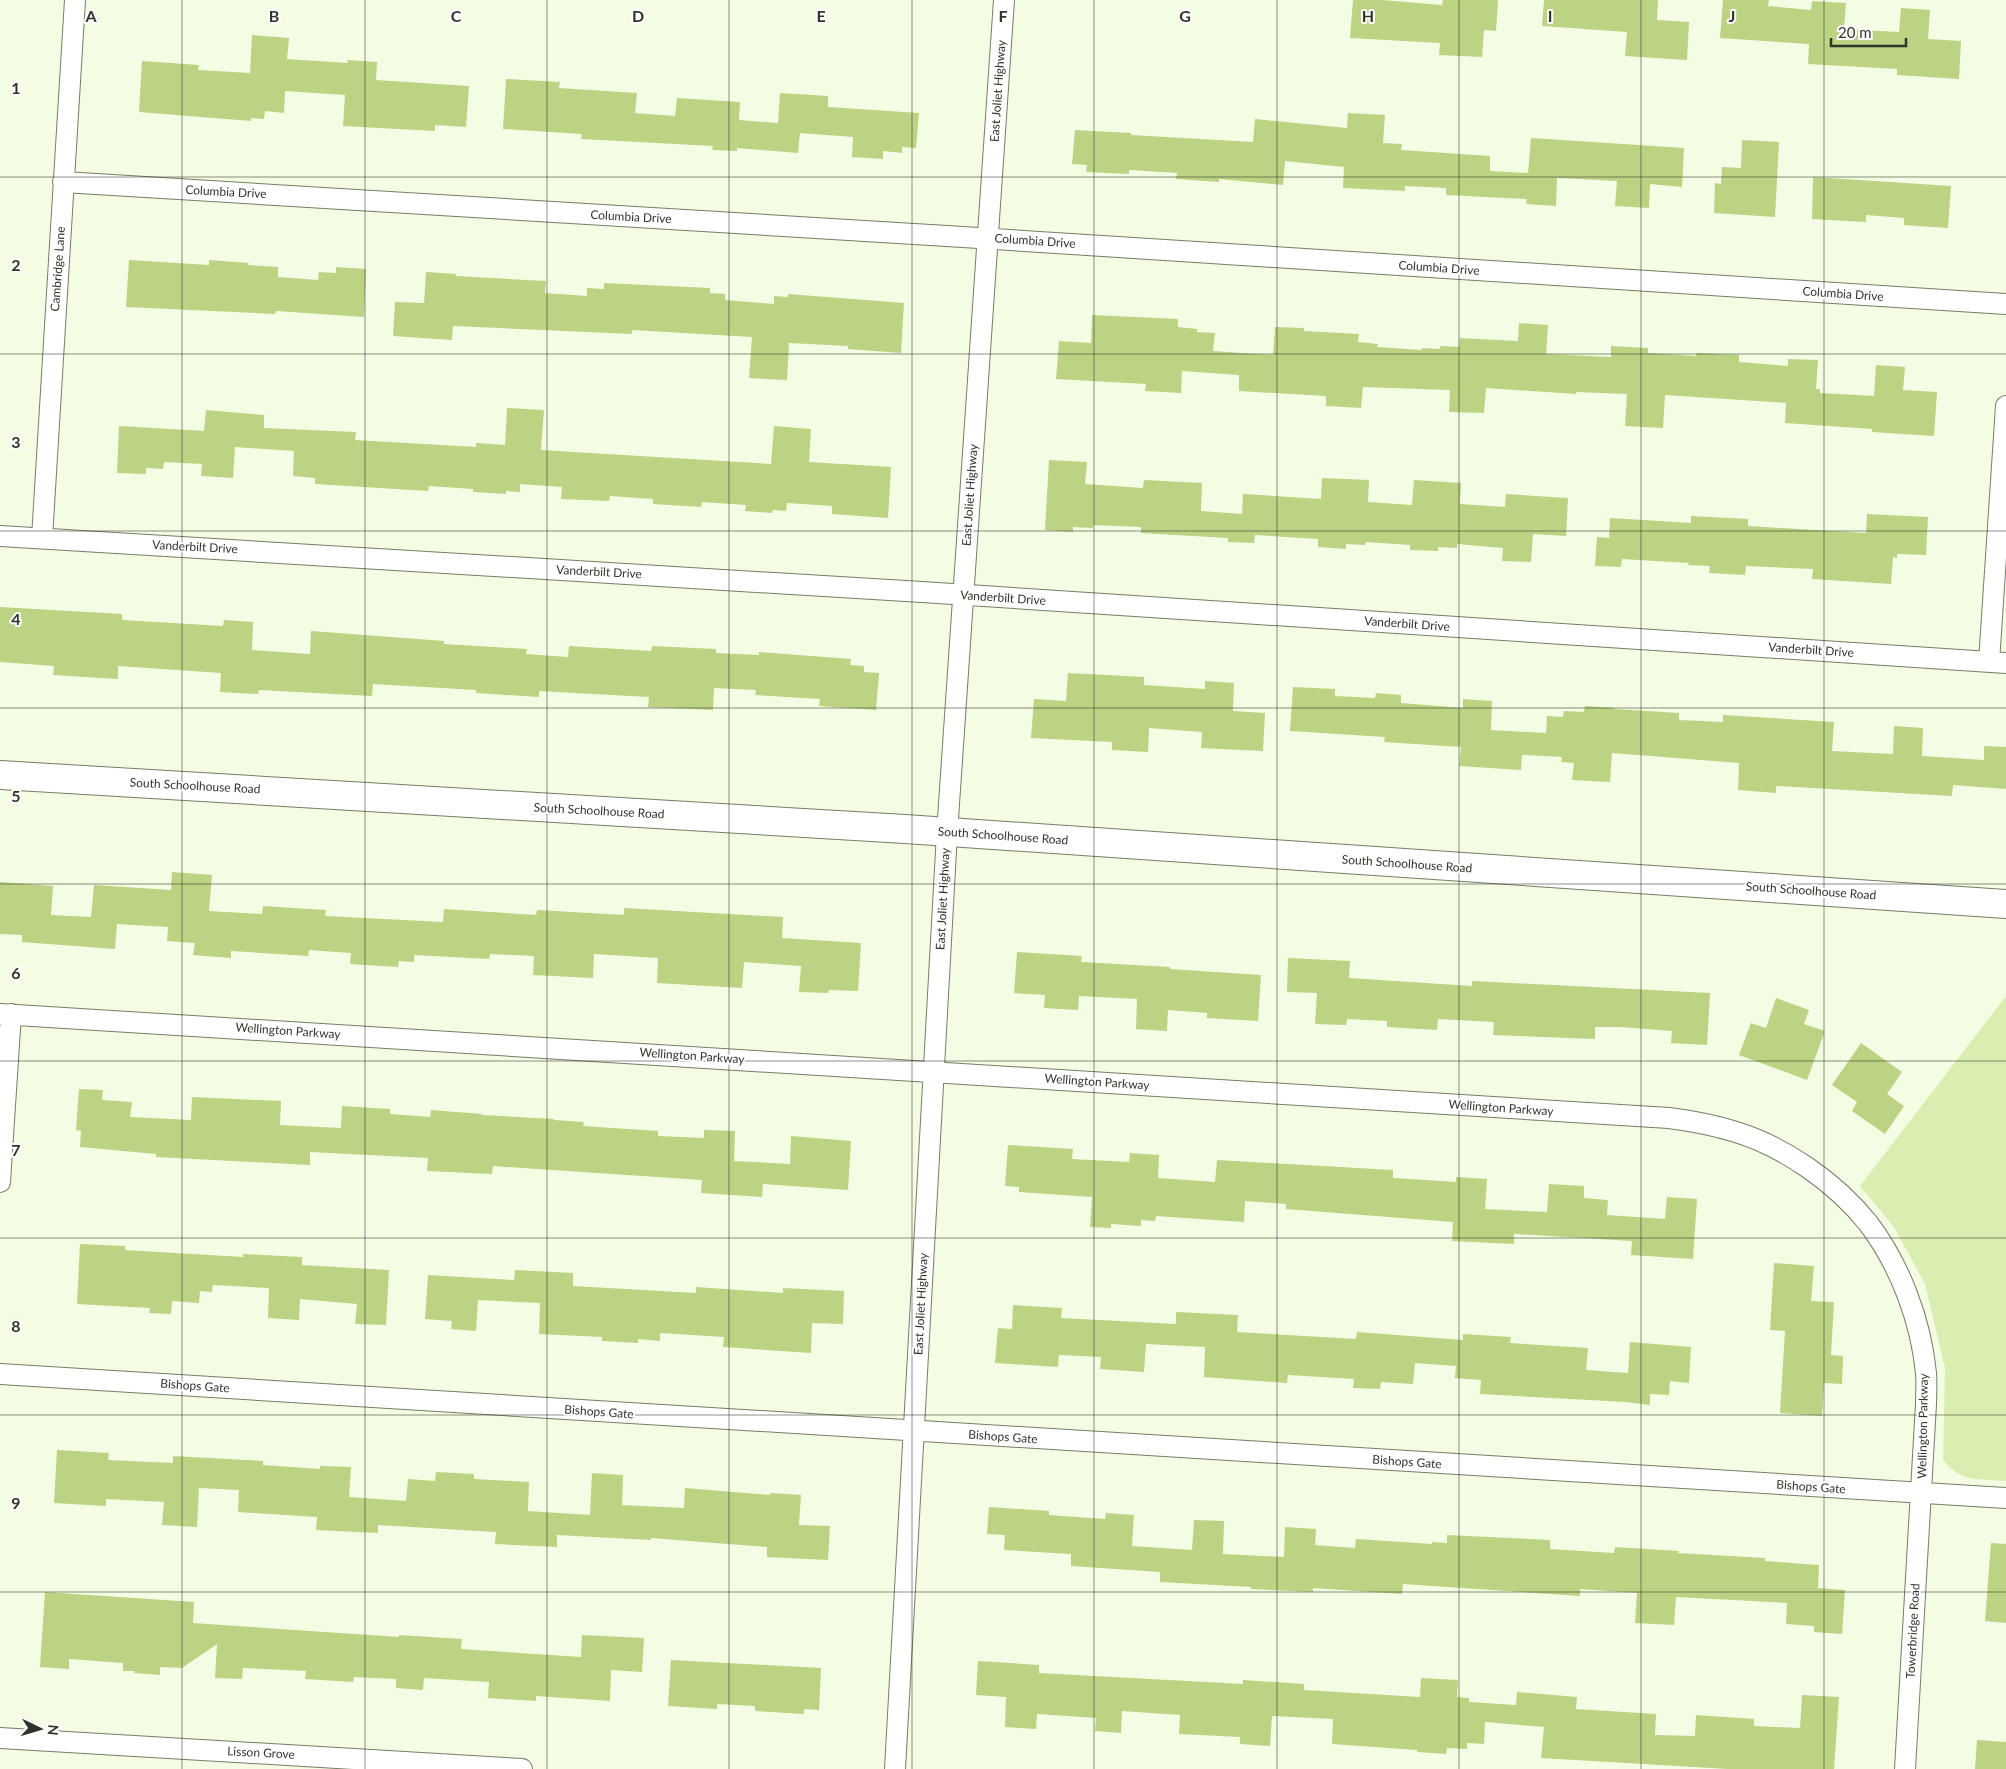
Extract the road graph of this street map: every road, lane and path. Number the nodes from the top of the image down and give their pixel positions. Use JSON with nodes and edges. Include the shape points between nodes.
{"nodes":[{"id":1,"x":75,"y":0,"type":"edge"},
{"id":2,"x":1004,"y":0,"type":"edge"},
{"id":3,"x":64,"y":182,"type":"junction"},
{"id":4,"x":989,"y":238,"type":"junction"},
{"id":5,"x":2006,"y":304,"type":"edge"},
{"id":6,"x":2006,"y":406,"type":"edge"},
{"id":7,"x":0,"y":536,"type":"edge"},
{"id":8,"x":42,"y":538,"type":"junction"},
{"id":9,"x":963,"y":596,"type":"junction"},
{"id":10,"x":1997,"y":662,"type":"edge"},
{"id":11,"x":0,"y":775,"type":"edge"},
{"id":12,"x":947,"y":833,"type":"junction"},
{"id":13,"x":2006,"y":904,"type":"edge"},
{"id":14,"x":5,"y":1014,"type":"edge"},
{"id":15,"x":934,"y":1072,"type":"junction"},
{"id":16,"x":0,"y":1182,"type":"edge"},
{"id":17,"x":0,"y":1374,"type":"edge"},
{"id":18,"x":914,"y":1432,"type":"junction"},
{"id":19,"x":1922,"y":1494,"type":"junction"},
{"id":20,"x":2006,"y":1498,"type":"edge"},
{"id":21,"x":0,"y":1738,"type":"edge"},
{"id":22,"x":522,"y":1769,"type":"edge"},
{"id":23,"x":895,"y":1769,"type":"edge"},
{"id":24,"x":1905,"y":1769,"type":"edge"}],
"edges":[{"from":1,"to":3,"type":"street","name":"Cambridge Lane"},
{"from":2,"to":4,"type":"street","name":"East Joliet Highway"},
{"from":3,"to":4,"type":"street","name":"Columbia Drive"},
{"from":3,"to":8,"type":"street","name":"Cambridge Lane"},
{"from":4,"to":5,"type":"street","name":"Columbia Drive"},
{"from":4,"to":9,"type":"street","name":"East Joliet Highway"},
{"from":6,"to":10,"type":"street"},
{"from":7,"to":8,"type":"street","name":"Vanderbilt Drive"},
{"from":8,"to":9,"type":"street","name":"Vanderbilt Drive"},
{"from":9,"to":10,"type":"street","name":"Vanderbilt Drive"},
{"from":9,"to":12,"type":"street","name":"East Joliet Highway"},
{"from":11,"to":12,"type":"street","name":"South Schoolhouse Road"},
{"from":12,"to":13,"type":"street","name":"South Schoolhouse Road"},
{"from":12,"to":15,"type":"street","name":"East Joliet Highway"},
{"from":14,"to":15,"type":"street","name":"Wellington Parkway"},
{"from":14,"to":16,"type":"street"},
{"from":15,"to":18,"type":"street","name":"East Joliet Highway"},
{"from":15,"to":19,"type":"street","name":"Wellington Parkway","via":[[1669,1118],[1737,1132],[1772,1147],[1836,1190],[1868,1223],[1889,1256],[1906,1291],[1920,1337],[1926,1374]]},
{"from":17,"to":18,"type":"street","name":"Bishops Gate"},
{"from":18,"to":19,"type":"street","name":"Bishops Gate"},
{"from":18,"to":23,"type":"street","name":"East Joliet Highway"},
{"from":19,"to":20,"type":"street","name":"Bishops Gate"},
{"from":19,"to":24,"type":"street","name":"Towerbridge Road"},
{"from":21,"to":22,"type":"street","name":"Lisson Grove"}]}
